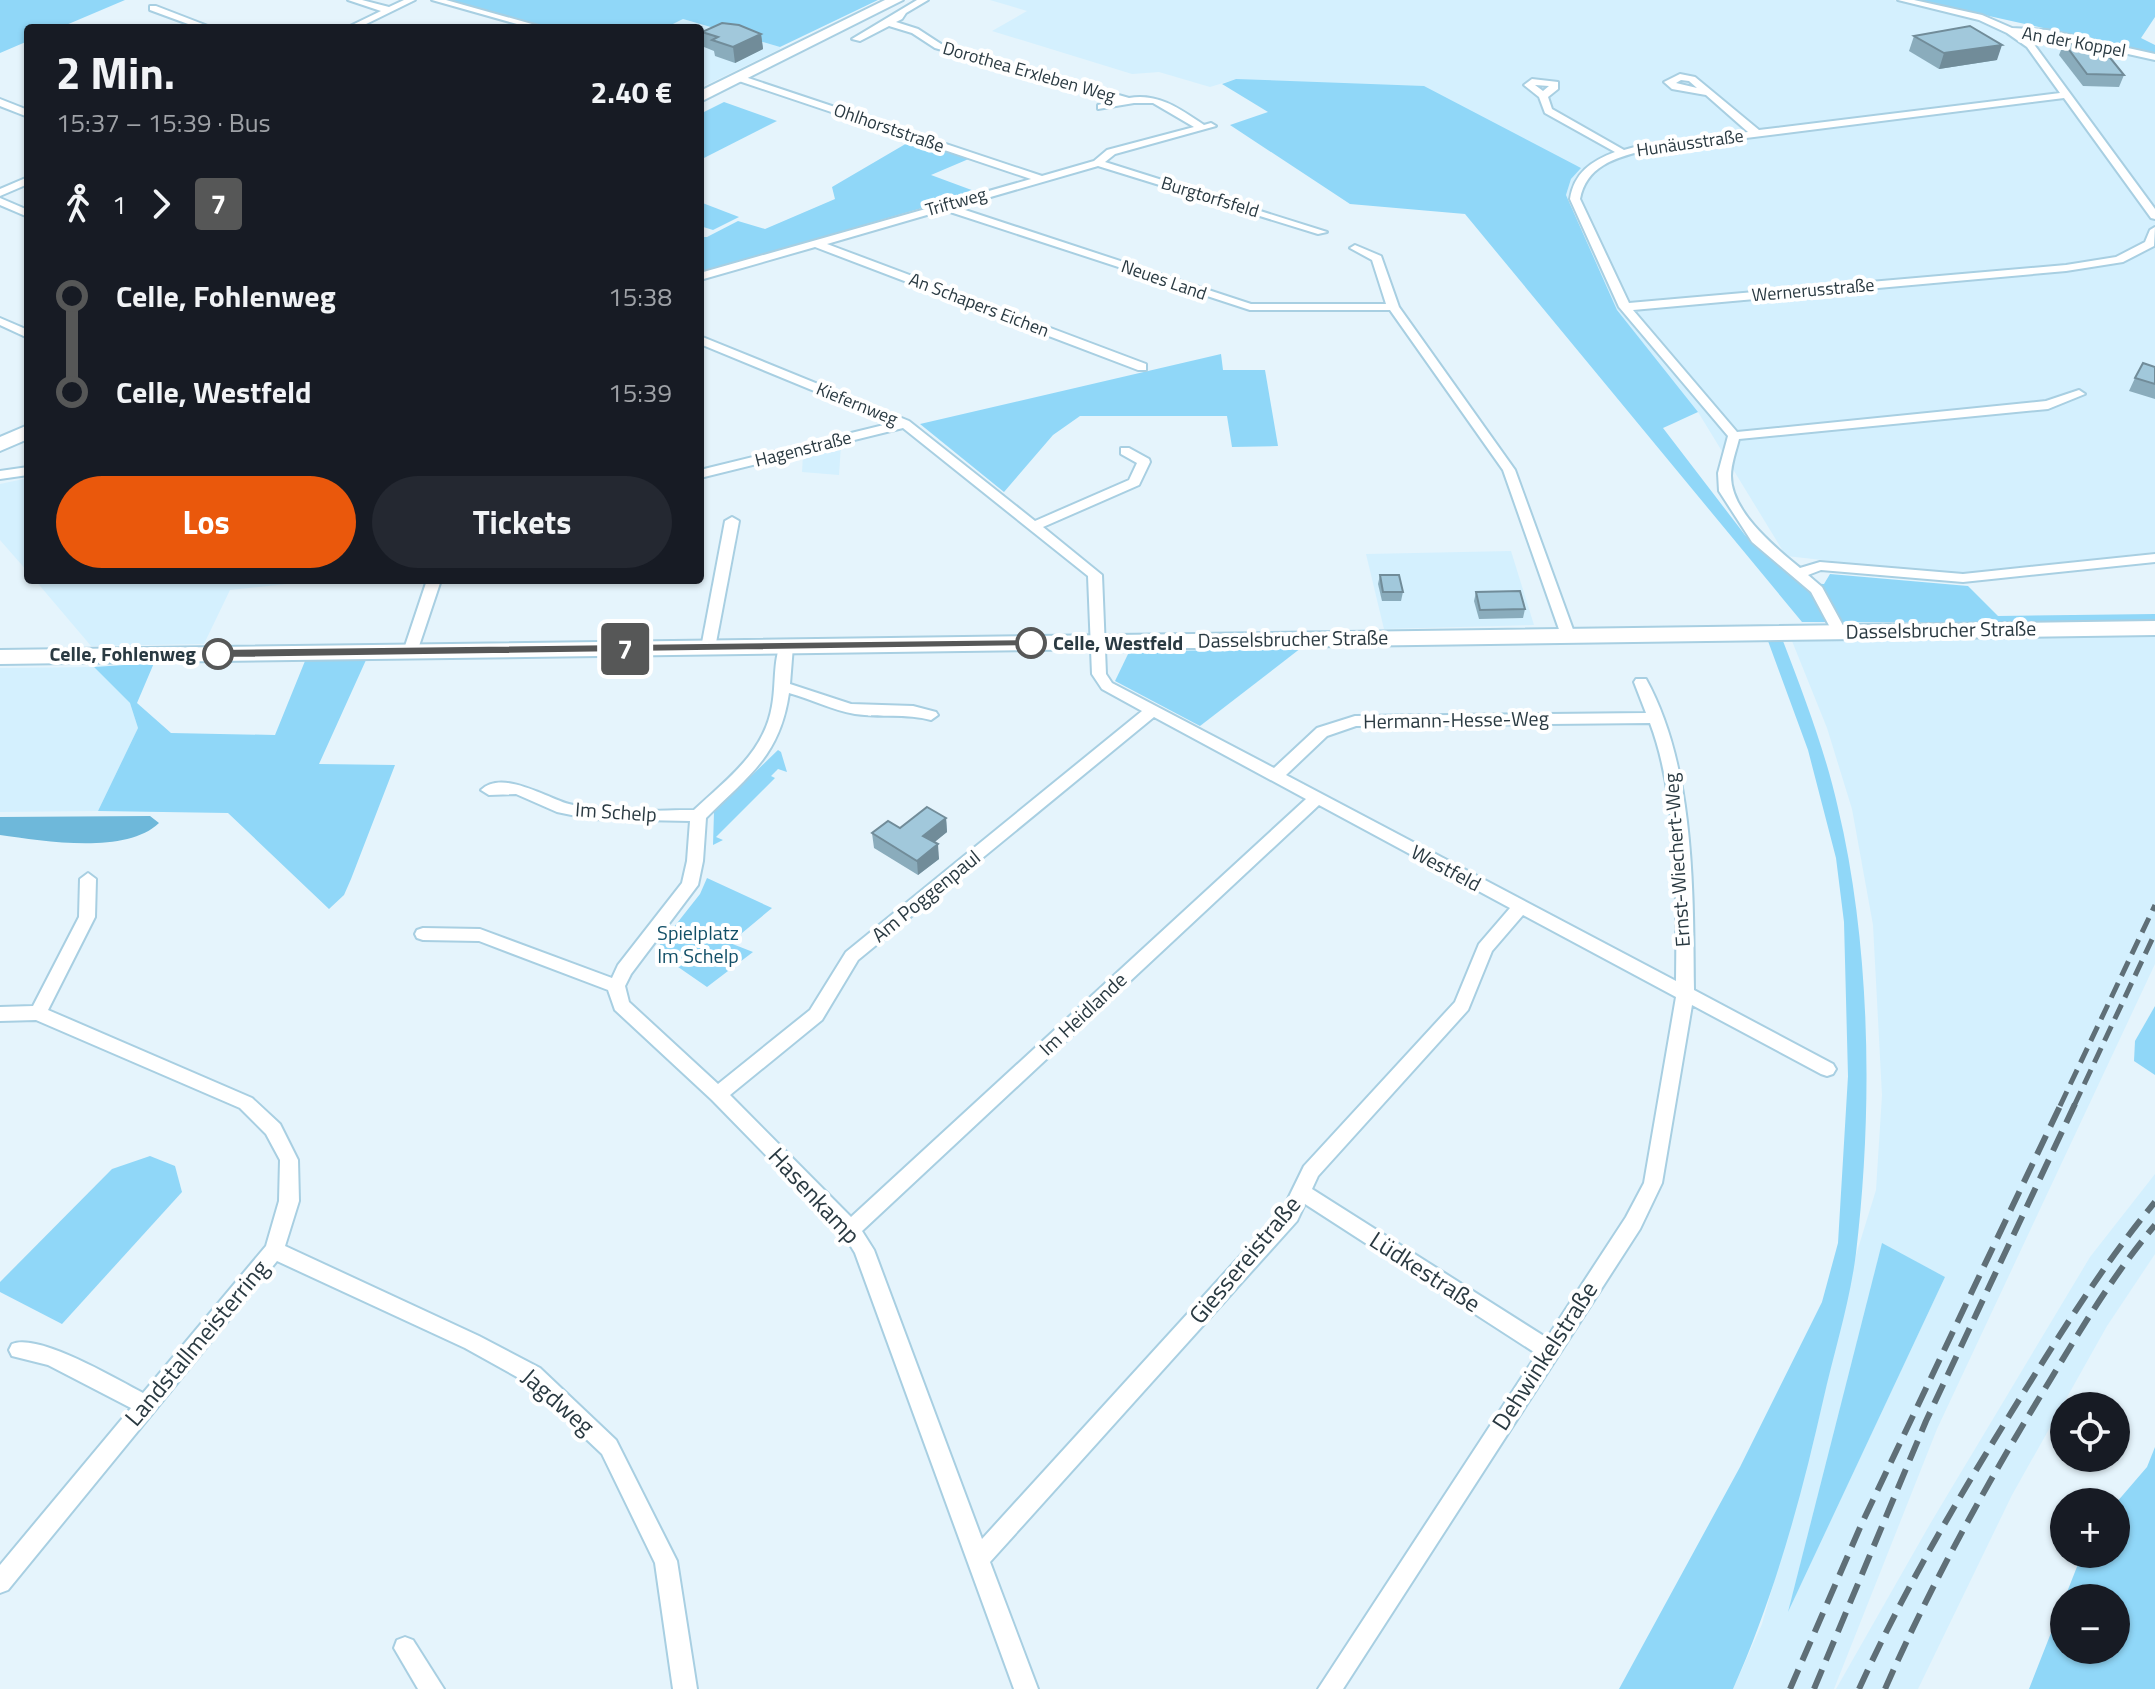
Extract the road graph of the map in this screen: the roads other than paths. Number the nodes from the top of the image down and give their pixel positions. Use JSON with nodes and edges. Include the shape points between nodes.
{"nodes":[{"id":1,"x":352,"y":0,"type":"edge"},
{"id":2,"x":411,"y":0,"type":"edge"},
{"id":3,"x":436,"y":0,"type":"edge"},
{"id":4,"x":896,"y":0,"type":"edge"},
{"id":5,"x":924,"y":0,"type":"edge"},
{"id":6,"x":1902,"y":0,"type":"edge"},
{"id":7,"x":153,"y":8,"type":"dead end"},
{"id":8,"x":389,"y":10,"type":"junction"},
{"id":9,"x":513,"y":21,"type":"junction"},
{"id":10,"x":889,"y":23,"type":"junction"},
{"id":11,"x":197,"y":24,"type":"edge"},
{"id":12,"x":359,"y":24,"type":"edge"},
{"id":13,"x":507,"y":24,"type":"edge"},
{"id":14,"x":525,"y":24,"type":"edge"},
{"id":15,"x":2010,"y":31,"type":"junction"},
{"id":16,"x":857,"y":39,"type":"dead end"},
{"id":17,"x":2155,"y":57,"type":"edge"},
{"id":18,"x":739,"y":78,"type":"junction"},
{"id":19,"x":1708,"y":93,"type":"dead end"},
{"id":20,"x":704,"y":95,"type":"edge"},
{"id":21,"x":2065,"y":95,"type":"junction"},
{"id":22,"x":1543,"y":96,"type":"dead end"},
{"id":23,"x":1126,"y":100,"type":"junction"},
{"id":24,"x":0,"y":102,"type":"edge"},
{"id":25,"x":1101,"y":107,"type":"dead end"},
{"id":26,"x":24,"y":112,"type":"edge"},
{"id":27,"x":1206,"y":127,"type":"joint"},
{"id":28,"x":1757,"y":134,"type":"junction"},
{"id":29,"x":1623,"y":153,"type":"junction"},
{"id":30,"x":1098,"y":163,"type":"junction"},
{"id":31,"x":1039,"y":178,"type":"junction"},
{"id":32,"x":24,"y":182,"type":"edge"},
{"id":33,"x":0,"y":193,"type":"edge"},
{"id":34,"x":0,"y":201,"type":"edge"},
{"id":35,"x":942,"y":206,"type":"junction"},
{"id":36,"x":24,"y":212,"type":"edge"},
{"id":37,"x":2155,"y":216,"type":"edge"},
{"id":38,"x":2155,"y":230,"type":"edge"},
{"id":39,"x":1322,"y":232,"type":"dead end"},
{"id":40,"x":816,"y":244,"type":"junction"},
{"id":41,"x":1355,"y":248,"type":"dead end"},
{"id":42,"x":704,"y":276,"type":"edge"},
{"id":43,"x":1393,"y":307,"type":"junction"},
{"id":44,"x":1625,"y":307,"type":"junction"},
{"id":45,"x":0,"y":321,"type":"edge"},
{"id":46,"x":24,"y":332,"type":"edge"},
{"id":47,"x":704,"y":342,"type":"edge"},
{"id":48,"x":1142,"y":367,"type":"dead end"},
{"id":49,"x":2079,"y":394,"type":"dead end"},
{"id":50,"x":905,"y":424,"type":"junction"},
{"id":51,"x":1734,"y":436,"type":"junction"},
{"id":52,"x":1125,"y":451,"type":"dead end"},
{"id":53,"x":24,"y":472,"type":"edge"},
{"id":54,"x":704,"y":473,"type":"edge"},
{"id":55,"x":0,"y":475,"type":"edge"},
{"id":56,"x":732,"y":521,"type":"dead end"},
{"id":57,"x":1035,"y":526,"type":"junction"},
{"id":58,"x":2155,"y":558,"type":"edge"},
{"id":59,"x":1800,"y":573,"type":"junction"},
{"id":60,"x":433,"y":584,"type":"edge"},
{"id":61,"x":2155,"y":628,"type":"edge"},
{"id":62,"x":1839,"y":631,"type":"junction"},
{"id":63,"x":1568,"y":635,"type":"junction"},
{"id":64,"x":1097,"y":642,"type":"junction"},
{"id":65,"x":786,"y":646,"type":"junction"},
{"id":66,"x":708,"y":648,"type":"junction"},
{"id":67,"x":410,"y":652,"type":"junction"},
{"id":68,"x":0,"y":657,"type":"edge"},
{"id":69,"x":1641,"y":682,"type":"dead end"},
{"id":70,"x":782,"y":687,"type":"junction"},
{"id":71,"x":1152,"y":711,"type":"junction"},
{"id":72,"x":931,"y":715,"type":"dead end"},
{"id":73,"x":1655,"y":718,"type":"junction"},
{"id":74,"x":1275,"y":776,"type":"junction"},
{"id":75,"x":489,"y":790,"type":"dead end"},
{"id":76,"x":1316,"y":799,"type":"junction"},
{"id":77,"x":698,"y":816,"type":"junction"},
{"id":78,"x":88,"y":879,"type":"dead end"},
{"id":79,"x":1520,"y":908,"type":"junction"},
{"id":80,"x":423,"y":934,"type":"dead end"},
{"id":81,"x":616,"y":986,"type":"junction"},
{"id":82,"x":1685,"y":994,"type":"junction"},
{"id":83,"x":38,"y":1013,"type":"junction"},
{"id":84,"x":0,"y":1014,"type":"edge"},
{"id":85,"x":1827,"y":1069,"type":"dead end"},
{"id":86,"x":718,"y":1095,"type":"junction"},
{"id":87,"x":1303,"y":1193,"type":"junction"},
{"id":88,"x":851,"y":1229,"type":"junction"},
{"id":89,"x":274,"y":1250,"type":"junction"},
{"id":90,"x":19,"y":1350,"type":"dead end"},
{"id":91,"x":1548,"y":1350,"type":"junction"},
{"id":92,"x":146,"y":1405,"type":"junction"},
{"id":93,"x":977,"y":1560,"type":"junction"},
{"id":94,"x":0,"y":1582,"type":"edge"},
{"id":95,"x":405,"y":1648,"type":"dead end"},
{"id":96,"x":432,"y":1689,"type":"edge"},
{"id":97,"x":685,"y":1689,"type":"edge"},
{"id":98,"x":1026,"y":1689,"type":"edge"},
{"id":99,"x":1330,"y":1689,"type":"edge"}],
"edges":[{"from":1,"to":8,"type":"street"},
{"from":2,"to":8,"type":"street"},
{"from":3,"to":9,"type":"street"},
{"from":4,"to":18,"type":"main road"},
{"from":5,"to":10,"type":"street"},
{"from":6,"to":15,"type":"street","name":"An der Koppel","via":[[1982,18]]},
{"from":7,"to":11,"type":"street"},
{"from":8,"to":12,"type":"street"},
{"from":9,"to":13,"type":"street"},
{"from":9,"to":14,"type":"street"},
{"from":10,"to":16,"type":"street"},
{"from":10,"to":23,"type":"street","name":"Dorothea Erxleben Weg","via":[[938,46]]},
{"from":15,"to":17,"type":"street","name":"An der Koppel","via":[[2047,33]]},
{"from":15,"to":21,"type":"street","via":[[2030,45]]},
{"from":18,"to":20,"type":"main road"},
{"from":18,"to":31,"type":"street","name":"Ohlhorststraße"},
{"from":19,"to":28,"type":"street","name":"Hunäusstraße"},
{"from":21,"to":28,"type":"street","name":"Hunäusstraße"},
{"from":21,"to":37,"type":"street"},
{"from":22,"to":29,"type":"street","via":[[1548,111]]},
{"from":23,"to":25,"type":"street","name":"Dorothea Erxleben Weg"},
{"from":23,"to":27,"type":"street","name":"Dorothea Erxleben Weg","via":[[1157,99]]},
{"from":24,"to":26,"type":"street"},
{"from":27,"to":30,"type":"street","name":"Triftweg","via":[[1111,152]]},
{"from":28,"to":29,"type":"street","name":"Hunäusstraße"},
{"from":29,"to":44,"type":"street","name":"Hunäusstraße","via":[[1599,161],[1584,174],[1575,199]]},
{"from":30,"to":31,"type":"street","name":"Triftweg"},
{"from":30,"to":39,"type":"street","name":"Burgtorfsfeld"},
{"from":31,"to":35,"type":"street","name":"Triftweg"},
{"from":32,"to":33,"type":"street"},
{"from":34,"to":36,"type":"street"},
{"from":35,"to":40,"type":"street","name":"Triftweg"},
{"from":35,"to":43,"type":"street","name":"Neues Land","via":[[1250,307]]},
{"from":38,"to":44,"type":"street","name":"Wernerusstraße","via":[[2150,244],[2119,260]]},
{"from":40,"to":42,"type":"street","name":"Triftweg"},
{"from":40,"to":48,"type":"street","name":"An Schapers Eichen"},
{"from":41,"to":43,"type":"street","via":[[1377,258]]},
{"from":43,"to":63,"type":"street","via":[[1509,470]]},
{"from":44,"to":51,"type":"street"},
{"from":45,"to":46,"type":"street"},
{"from":47,"to":50,"type":"street","name":"Kiefernweg"},
{"from":49,"to":51,"type":"street","via":[[2048,405]]},
{"from":50,"to":54,"type":"street","name":"Hagenstraße"},
{"from":50,"to":57,"type":"street","name":"Kiefernweg"},
{"from":51,"to":59,"type":"street","via":[[1724,473],[1726,491],[1757,539]]},
{"from":52,"to":57,"type":"street","via":[[1144,462],[1134,482]]},
{"from":53,"to":55,"type":"street"},
{"from":56,"to":66,"type":"street"},
{"from":57,"to":64,"type":"street","name":"Kiefernweg","via":[[1095,575]]},
{"from":58,"to":59,"type":"street","via":[[1963,578],[1820,566]]},
{"from":59,"to":62,"type":"street","via":[[1817,590]]},
{"from":60,"to":67,"type":"street"},
{"from":61,"to":62,"type":"street","name":"Dasselsbrucher Straße"},
{"from":62,"to":63,"type":"street","name":"Dasselsbrucher Straße"},
{"from":63,"to":64,"type":"street","name":"Dasselsbrucher Straße"},
{"from":64,"to":65,"type":"street","name":"Dasselsbrucher Straße"},
{"from":64,"to":71,"type":"street","name":"Westfeld","via":[[1099,674],[1107,686]]},
{"from":65,"to":66,"type":"street","name":"Dasselsbrucher Straße"},
{"from":65,"to":70,"type":"street"},
{"from":66,"to":67,"type":"street","name":"Dasselsbrucher Straße"},
{"from":67,"to":68,"type":"street","name":"Dasselsbrucher Straße"},
{"from":69,"to":73,"type":"street","name":"Ernst-Wiechert-Weg"},
{"from":70,"to":72,"type":"street","via":[[860,710],[910,708]]},
{"from":70,"to":77,"type":"street","via":[[770,738]]},
{"from":71,"to":74,"type":"street","name":"Westfeld"},
{"from":71,"to":86,"type":"street","name":"Am Poggenpaul","via":[[852,956],[816,1015]]},
{"from":73,"to":74,"type":"street","name":"Hermann-Hesse-Weg","via":[[1355,721],[1322,732]]},
{"from":73,"to":82,"type":"street","name":"Ernst-Wiechert-Weg","via":[[1675,785]]},
{"from":74,"to":76,"type":"street","name":"Westfeld"},
{"from":75,"to":77,"type":"street","name":"Im Schelp","via":[[518,789],[591,814]]},
{"from":76,"to":79,"type":"street","name":"Westfeld"},
{"from":76,"to":88,"type":"street","name":"Im Heidlande"},
{"from":77,"to":81,"type":"street","via":[[690,885]]},
{"from":78,"to":83,"type":"street","via":[[87,917]]},
{"from":79,"to":82,"type":"street","name":"Westfeld"},
{"from":79,"to":87,"type":"street","name":"Giessereistraße","via":[[1485,948],[1462,1005],[1311,1171]]},
{"from":80,"to":81,"type":"street","via":[[480,935]]},
{"from":81,"to":86,"type":"street","name":"Hasenkamp","via":[[621,1005]]},
{"from":82,"to":85,"type":"street","name":"Westfeld"},
{"from":82,"to":91,"type":"street","name":"Dehwinkelstraße","via":[[1653,1183],[1633,1223]]},
{"from":83,"to":84,"type":"street","name":"Landstallmeisterring"},
{"from":83,"to":89,"type":"street","name":"Landstallmeisterring","via":[[246,1103],[273,1129],[289,1160],[289,1201]]},
{"from":86,"to":88,"type":"street","name":"Hasenkamp"},
{"from":87,"to":91,"type":"street","name":"Lüdkestraße"},
{"from":87,"to":93,"type":"street","name":"Giessereistraße","via":[[1290,1215]]},
{"from":88,"to":93,"type":"street","name":"Hasenkamp","via":[[864,1250]]},
{"from":89,"to":92,"type":"street","name":"Landstallmeisterring"},
{"from":89,"to":97,"type":"street","name":"Jagdweg","via":[[533,1375],[609,1447],[666,1561]]},
{"from":90,"to":92,"type":"street","via":[[51,1357]]},
{"from":91,"to":99,"type":"street","name":"Dehwinkelstraße"},
{"from":92,"to":94,"type":"street","name":"Landstallmeisterring"},
{"from":93,"to":98,"type":"street","name":"Hasenkamp"},
{"from":95,"to":96,"type":"street"}]}
